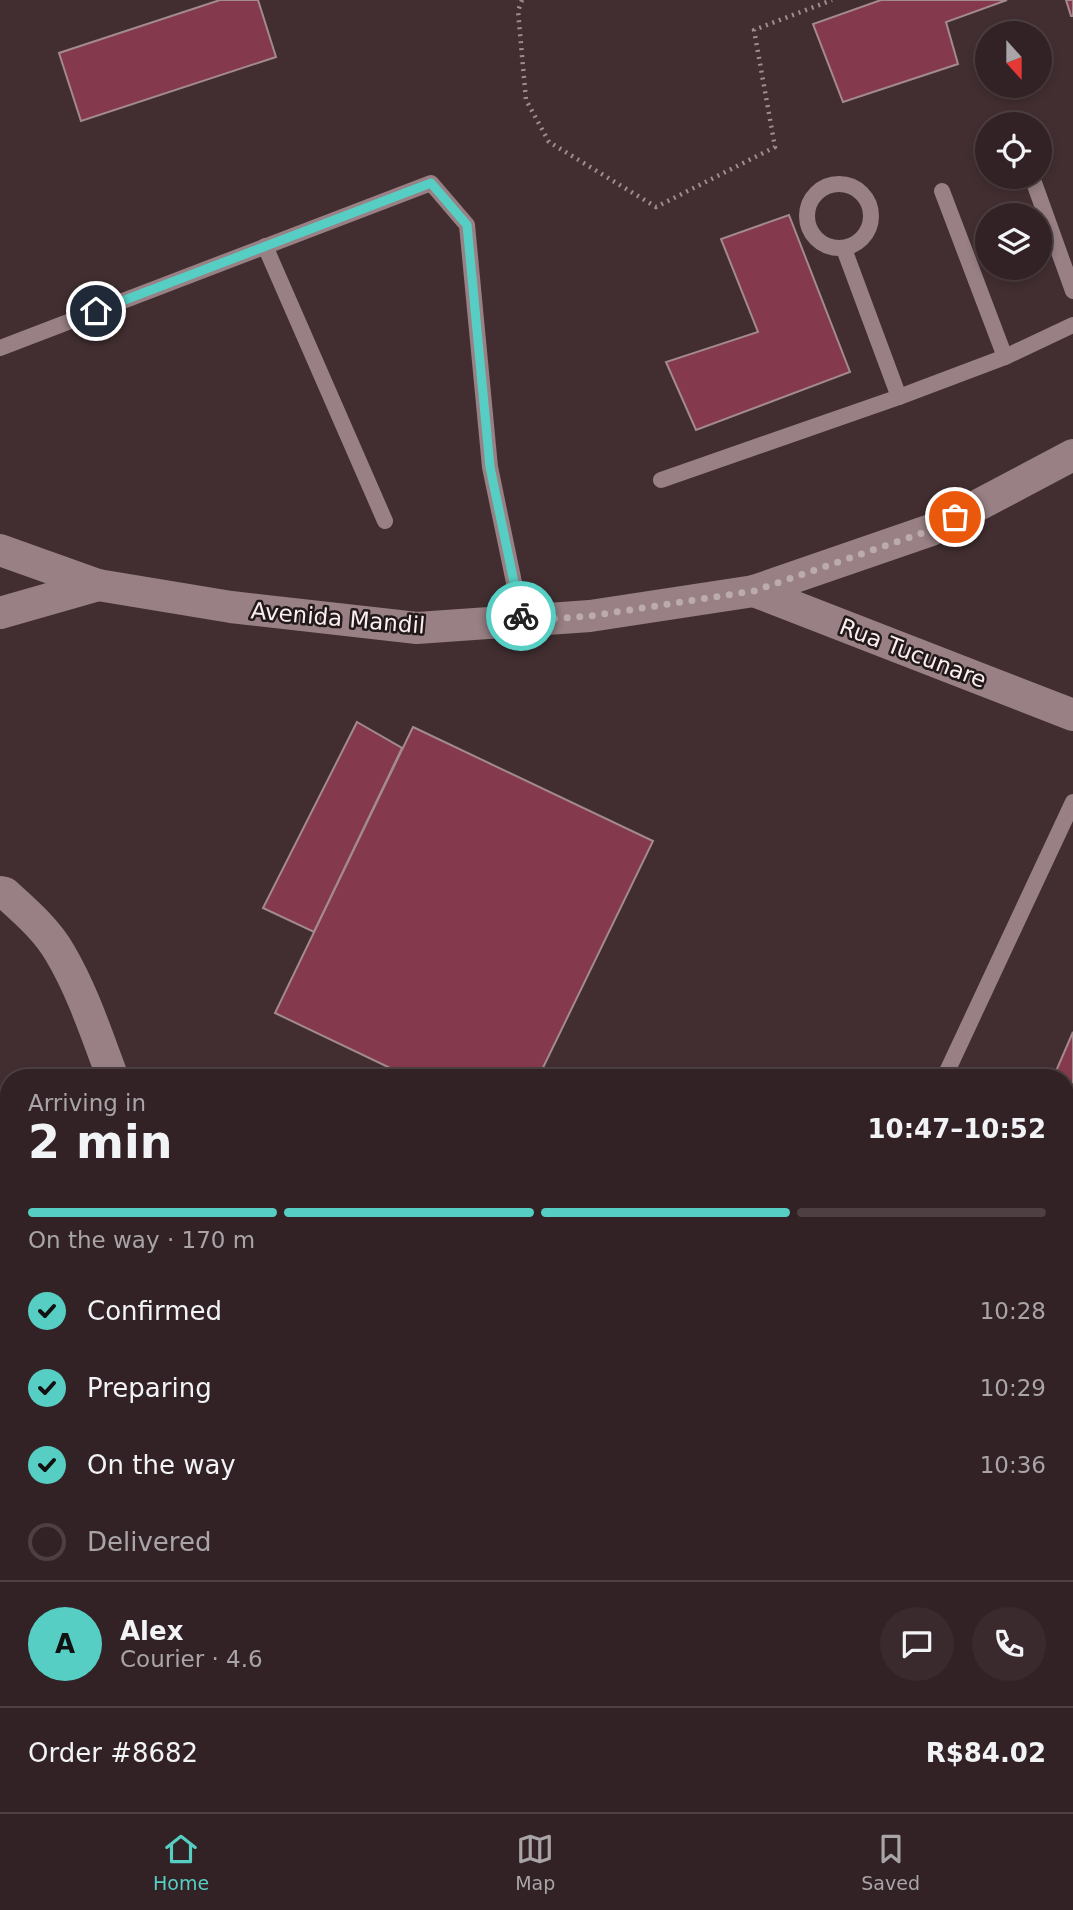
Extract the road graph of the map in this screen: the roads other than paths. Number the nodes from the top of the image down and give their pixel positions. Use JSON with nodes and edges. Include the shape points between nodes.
{"nodes":[{"id":1,"x":1036,"y":189,"type":"edge"},
{"id":2,"x":942,"y":191,"type":"dead end"},
{"id":3,"x":265,"y":246,"type":"junction"},
{"id":4,"x":844,"y":249,"type":"junction"},
{"id":5,"x":1073,"y":291,"type":"edge"},
{"id":6,"x":1073,"y":325,"type":"edge"},
{"id":7,"x":0,"y":348,"type":"edge"},
{"id":8,"x":1005,"y":357,"type":"junction"},
{"id":9,"x":899,"y":397,"type":"junction"},
{"id":10,"x":1073,"y":455,"type":"edge"},
{"id":11,"x":661,"y":480,"type":"dead end"},
{"id":12,"x":386,"y":521,"type":"dead end"},
{"id":13,"x":0,"y":550,"type":"edge"},
{"id":14,"x":98,"y":585,"type":"junction"},
{"id":15,"x":754,"y":591,"type":"junction"},
{"id":16,"x":0,"y":613,"type":"edge"},
{"id":17,"x":522,"y":621,"type":"junction"},
{"id":18,"x":1073,"y":715,"type":"edge"},
{"id":19,"x":1073,"y":802,"type":"edge"},
{"id":20,"x":0,"y":892,"type":"edge"},
{"id":21,"x":110,"y":1069,"type":"edge"},
{"id":22,"x":948,"y":1069,"type":"edge"}],
"edges":[{"from":1,"to":5,"type":"lane"},
{"from":2,"to":8,"type":"lane"},
{"from":3,"to":7,"type":"lane"},
{"from":3,"to":12,"type":"lane"},
{"from":3,"to":17,"type":"lane","via":[[431,183],[467,225],[490,467]]},
{"from":4,"to":4,"type":"lane","via":[[864,237],[872,216],[858,189],[845,184],[825,187],[810,201],[806,217],[817,240]]},
{"from":4,"to":9,"type":"lane"},
{"from":6,"to":8,"type":"lane"},
{"from":8,"to":9,"type":"lane"},
{"from":9,"to":11,"type":"lane"},
{"from":10,"to":15,"type":"street","name":"Avenida Mandil","via":[[931,530]]},
{"from":13,"to":14,"type":"street","name":"Avenida Mandil"},
{"from":14,"to":16,"type":"street"},
{"from":14,"to":17,"type":"street","name":"Avenida Mandil","via":[[231,607],[417,628]]},
{"from":15,"to":17,"type":"street","name":"Avenida Mandil","via":[[590,616]]},
{"from":15,"to":18,"type":"street","name":"Rua Tucunare"},
{"from":19,"to":22,"type":"lane"},
{"from":20,"to":21,"type":"street","via":[[34,919],[60,952]]}]}
